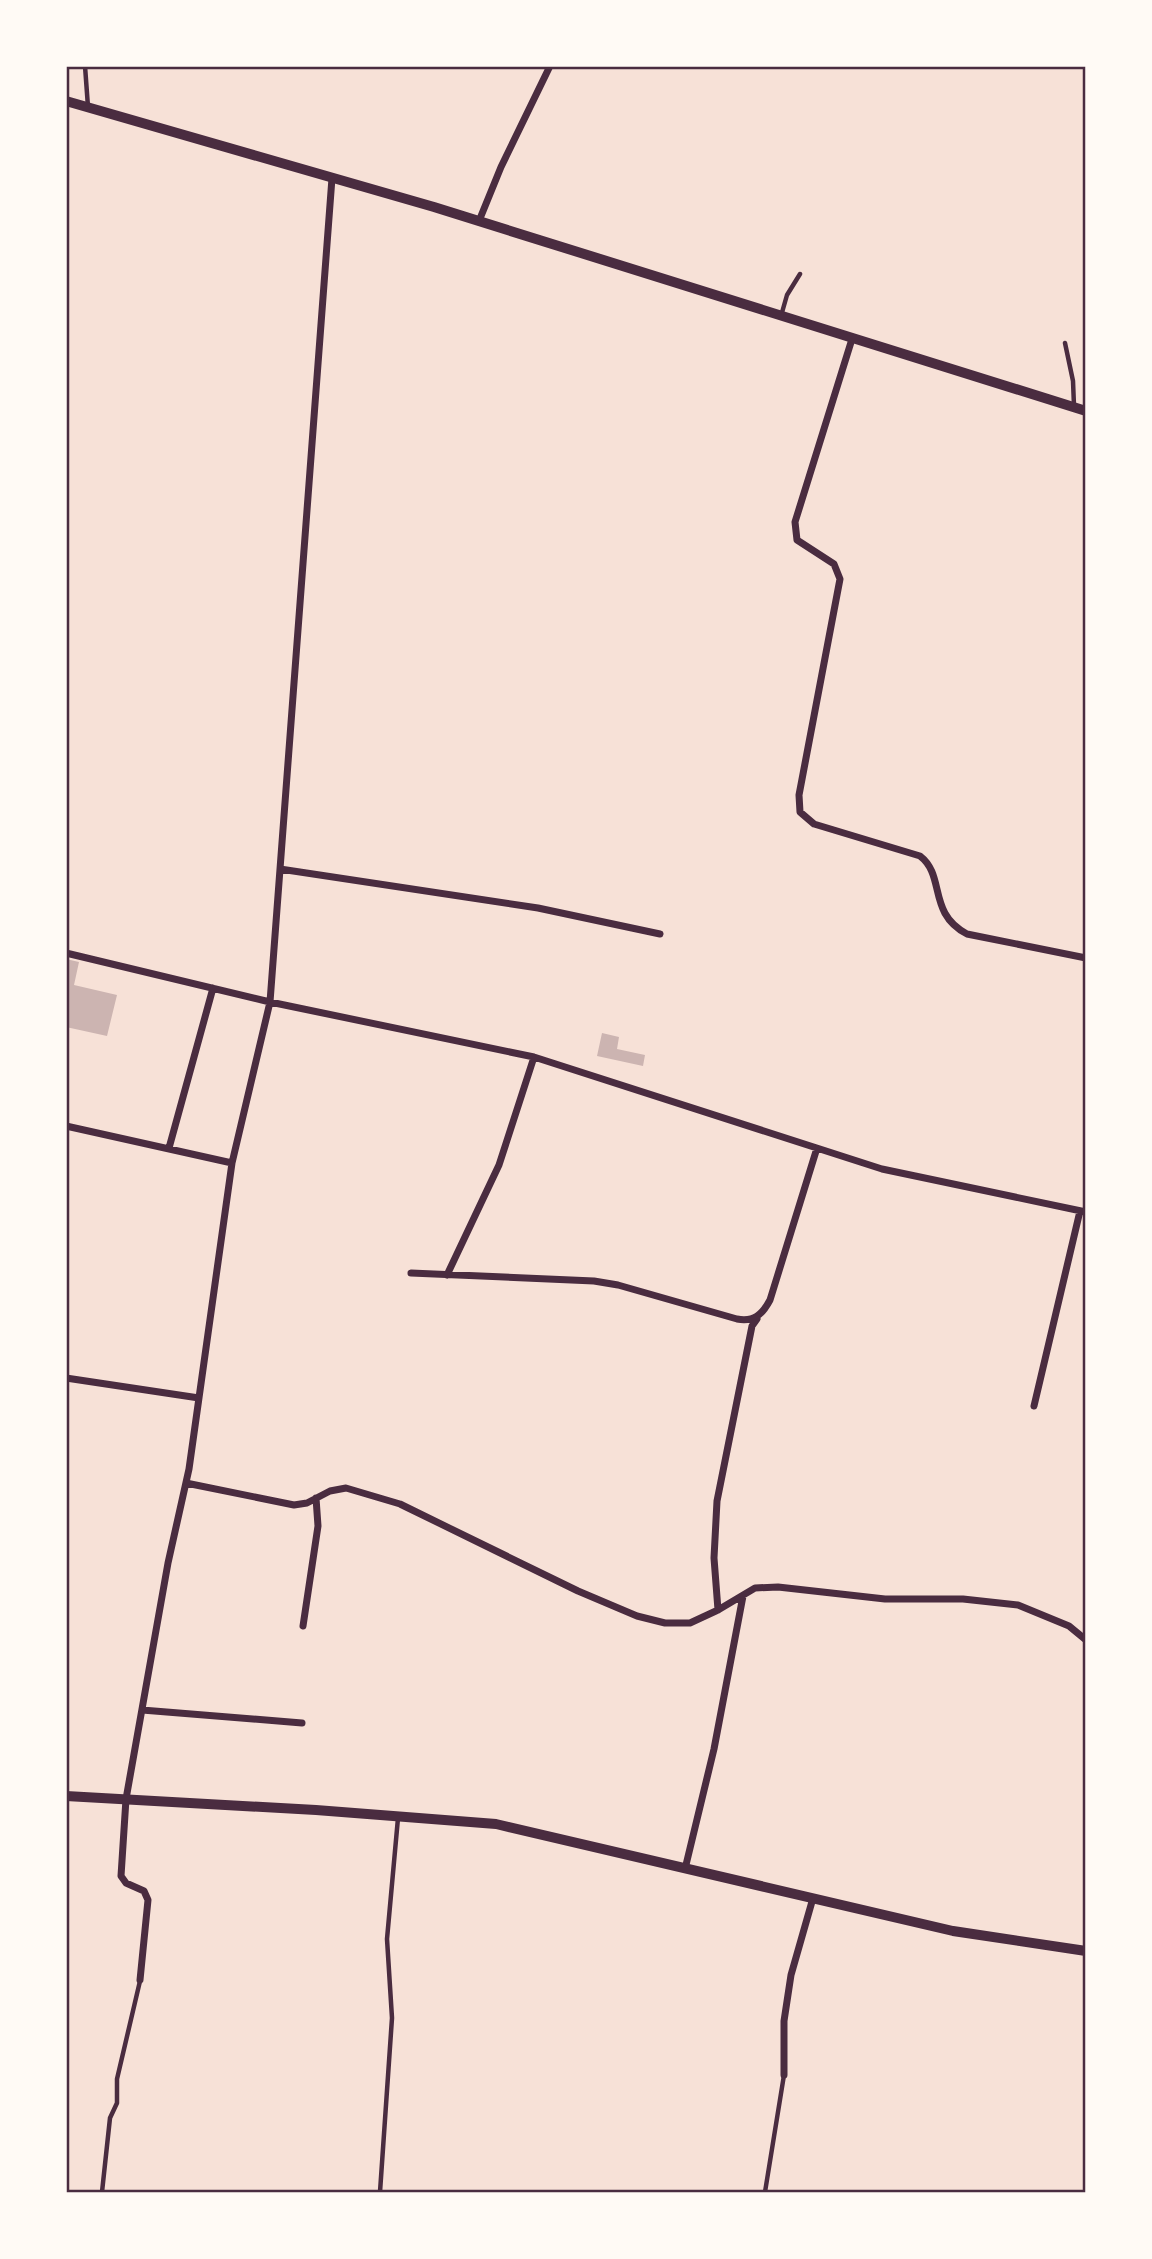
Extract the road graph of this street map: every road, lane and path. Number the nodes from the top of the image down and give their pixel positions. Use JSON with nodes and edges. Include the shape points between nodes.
{"nodes":[{"id":1,"x":85,"y":66,"type":"edge"},
{"id":2,"x":550,"y":66,"type":"edge"},
{"id":3,"x":66,"y":101,"type":"edge"},
{"id":4,"x":88,"y":107,"type":"junction"},
{"id":5,"x":332,"y":177,"type":"junction"},
{"id":6,"x":480,"y":222,"type":"junction"},
{"id":7,"x":800,"y":274,"type":"dead end"},
{"id":8,"x":780,"y":317,"type":"junction"},
{"id":9,"x":852,"y":339,"type":"junction"},
{"id":10,"x":1065,"y":343,"type":"dead end"},
{"id":11,"x":1073,"y":407,"type":"junction"},
{"id":12,"x":1086,"y":411,"type":"edge"},
{"id":13,"x":280,"y":869,"type":"junction"},
{"id":14,"x":660,"y":934,"type":"dead end"},
{"id":15,"x":66,"y":953,"type":"edge"},
{"id":16,"x":1086,"y":958,"type":"edge"},
{"id":17,"x":213,"y":988,"type":"junction"},
{"id":18,"x":270,"y":1002,"type":"junction"},
{"id":19,"x":534,"y":1057,"type":"junction"},
{"id":20,"x":66,"y":1126,"type":"edge"},
{"id":21,"x":169,"y":1149,"type":"junction"},
{"id":22,"x":817,"y":1149,"type":"junction"},
{"id":23,"x":232,"y":1163,"type":"junction"},
{"id":24,"x":1083,"y":1211,"type":"edge"},
{"id":25,"x":411,"y":1273,"type":"dead end"},
{"id":26,"x":447,"y":1275,"type":"junction"},
{"id":27,"x":758,"y":1317,"type":"junction"},
{"id":28,"x":66,"y":1378,"type":"edge"},
{"id":29,"x":198,"y":1398,"type":"junction"},
{"id":30,"x":1034,"y":1406,"type":"dead end"},
{"id":31,"x":186,"y":1483,"type":"junction"},
{"id":32,"x":316,"y":1498,"type":"junction"},
{"id":33,"x":743,"y":1596,"type":"junction"},
{"id":34,"x":718,"y":1610,"type":"junction"},
{"id":35,"x":303,"y":1626,"type":"dead end"},
{"id":36,"x":1086,"y":1640,"type":"edge"},
{"id":37,"x":142,"y":1710,"type":"junction"},
{"id":38,"x":302,"y":1723,"type":"dead end"},
{"id":39,"x":66,"y":1796,"type":"edge"},
{"id":40,"x":126,"y":1799,"type":"junction"},
{"id":41,"x":398,"y":1817,"type":"junction"},
{"id":42,"x":685,"y":1869,"type":"junction"},
{"id":43,"x":813,"y":1898,"type":"junction"},
{"id":44,"x":1086,"y":1951,"type":"edge"},
{"id":45,"x":140,"y":1980,"type":"joint"},
{"id":46,"x":784,"y":2076,"type":"joint"},
{"id":47,"x":102,"y":2193,"type":"edge"},
{"id":48,"x":380,"y":2193,"type":"edge"},
{"id":49,"x":765,"y":2193,"type":"edge"}],
"edges":[{"from":1,"to":4,"type":"lane"},
{"from":2,"to":6,"type":"street"},
{"from":3,"to":4,"type":"street"},
{"from":4,"to":5,"type":"street"},
{"from":5,"to":6,"type":"street"},
{"from":5,"to":13,"type":"street"},
{"from":6,"to":8,"type":"street"},
{"from":7,"to":8,"type":"lane"},
{"from":8,"to":9,"type":"street"},
{"from":9,"to":11,"type":"street"},
{"from":9,"to":16,"type":"street","via":[[795,522],[797,540],[834,564],[840,579],[799,795],[800,812],[814,824],[920,856],[929,867],[944,914],[961,931]]},
{"from":10,"to":11,"type":"lane"},
{"from":11,"to":12,"type":"street"},
{"from":13,"to":14,"type":"street","via":[[538,908]]},
{"from":13,"to":18,"type":"street"},
{"from":15,"to":17,"type":"street"},
{"from":17,"to":18,"type":"street"},
{"from":17,"to":21,"type":"street"},
{"from":18,"to":19,"type":"street"},
{"from":18,"to":23,"type":"street"},
{"from":19,"to":22,"type":"street"},
{"from":19,"to":26,"type":"street","via":[[499,1165]]},
{"from":20,"to":21,"type":"street"},
{"from":21,"to":23,"type":"street"},
{"from":22,"to":24,"type":"street","via":[[882,1170]]},
{"from":22,"to":27,"type":"street","via":[[770,1300]]},
{"from":23,"to":29,"type":"street"},
{"from":24,"to":30,"type":"street"},
{"from":25,"to":26,"type":"street"},
{"from":26,"to":27,"type":"street","via":[[618,1284],[737,1319]]},
{"from":27,"to":34,"type":"street","via":[[752,1326],[717,1502],[714,1558]]},
{"from":28,"to":29,"type":"street"},
{"from":29,"to":31,"type":"street"},
{"from":31,"to":32,"type":"street","via":[[295,1505]]},
{"from":31,"to":37,"type":"street"},
{"from":32,"to":34,"type":"street","via":[[346,1488],[400,1504],[637,1616],[690,1623]]},
{"from":32,"to":35,"type":"street","via":[[318,1526]]},
{"from":33,"to":34,"type":"street"},
{"from":33,"to":36,"type":"street","via":[[755,1588],[778,1587],[885,1599],[963,1599],[1018,1605],[1069,1626]]},
{"from":33,"to":42,"type":"street","via":[[715,1749]]},
{"from":37,"to":38,"type":"street"},
{"from":37,"to":40,"type":"street"},
{"from":39,"to":40,"type":"street"},
{"from":40,"to":41,"type":"street"},
{"from":40,"to":45,"type":"street","via":[[121,1876],[148,1896]]},
{"from":41,"to":42,"type":"street","via":[[496,1824]]},
{"from":41,"to":48,"type":"lane","via":[[387,1939],[392,2018]]},
{"from":42,"to":43,"type":"street"},
{"from":43,"to":44,"type":"street","via":[[953,1931]]},
{"from":43,"to":46,"type":"street","via":[[791,1975],[784,2021]]},
{"from":45,"to":47,"type":"lane","via":[[117,2079],[117,2103],[110,2118]]},
{"from":46,"to":49,"type":"lane"}]}
